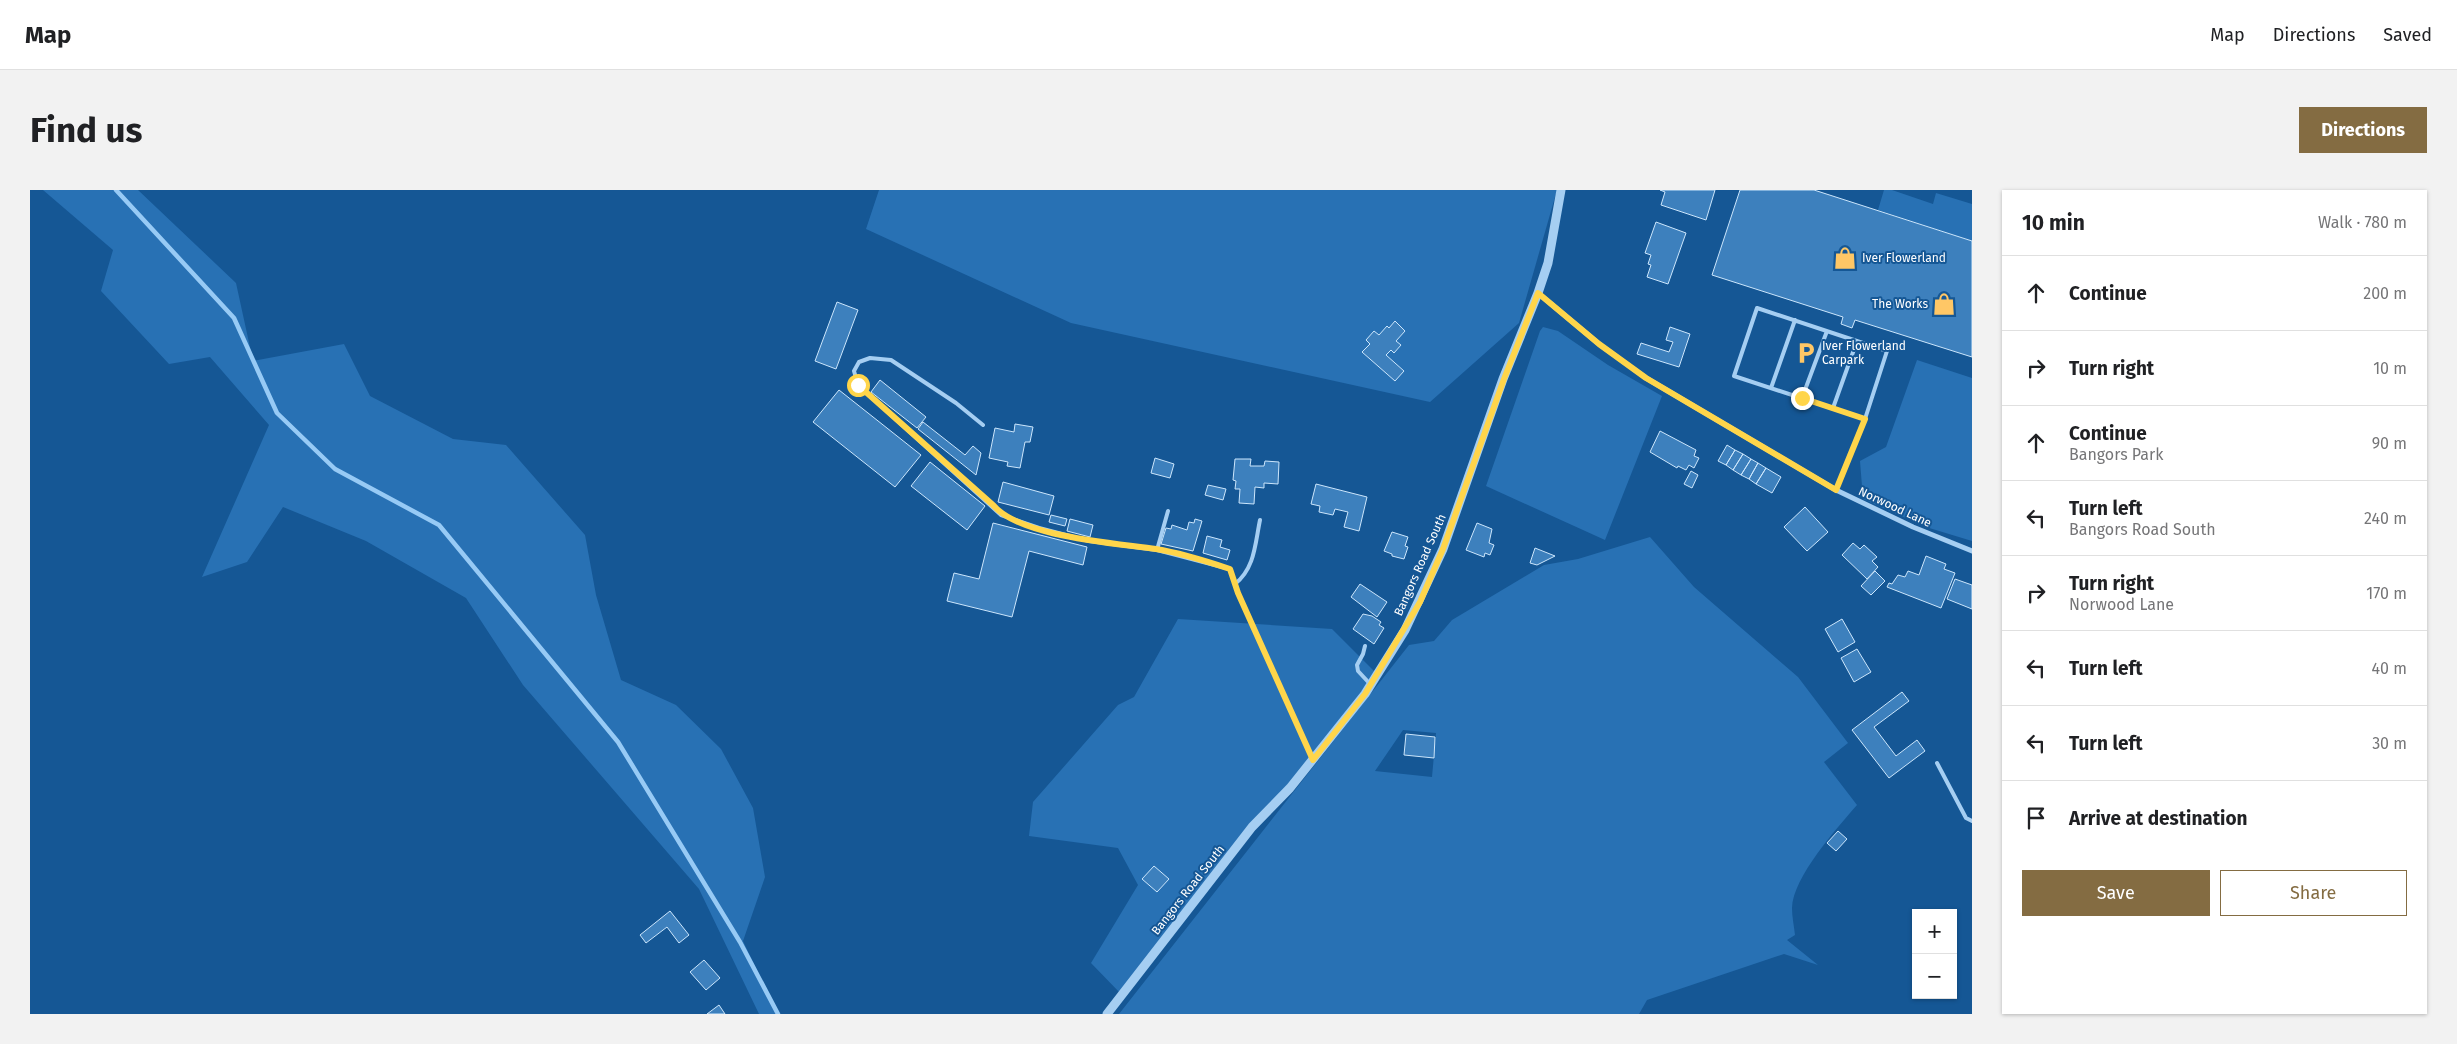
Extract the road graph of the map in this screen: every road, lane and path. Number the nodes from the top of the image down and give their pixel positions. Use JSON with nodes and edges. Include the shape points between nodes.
{"nodes":[{"id":1,"x":1561,"y":190,"type":"edge"},
{"id":2,"x":1538,"y":293,"type":"junction"},
{"id":3,"x":1795,"y":320,"type":"junction"},
{"id":4,"x":1827,"y":331,"type":"junction"},
{"id":5,"x":1857,"y":341,"type":"junction"},
{"id":6,"x":1771,"y":388,"type":"junction"},
{"id":7,"x":1802,"y":398,"type":"junction"},
{"id":8,"x":1833,"y":408,"type":"junction"},
{"id":9,"x":1865,"y":419,"type":"junction"},
{"id":10,"x":983,"y":425,"type":"dead end"},
{"id":11,"x":1836,"y":490,"type":"junction"},
{"id":12,"x":1168,"y":511,"type":"dead end"},
{"id":13,"x":1260,"y":520,"type":"dead end"},
{"id":14,"x":1157,"y":550,"type":"junction"},
{"id":15,"x":1972,"y":551,"type":"edge"},
{"id":16,"x":1235,"y":584,"type":"junction"},
{"id":17,"x":1365,"y":646,"type":"dead end"},
{"id":18,"x":1371,"y":685,"type":"junction"},
{"id":19,"x":1313,"y":760,"type":"junction"},
{"id":20,"x":1937,"y":763,"type":"dead end"},
{"id":21,"x":1972,"y":821,"type":"edge"},
{"id":22,"x":1107,"y":1014,"type":"edge"}],
"edges":[{"from":1,"to":2,"type":"street","name":"Bangors Road South","via":[[1548,262]]},
{"from":2,"to":11,"type":"street","name":"Norwood Lane","via":[[1646,378]]},
{"from":2,"to":18,"type":"street","name":"Bangors Road South","via":[[1443,549],[1420,602]]},
{"from":3,"to":4,"type":"lane"},
{"from":3,"to":6,"type":"lane"},
{"from":3,"to":6,"type":"lane","via":[[1757,308],[1734,376]]},
{"from":4,"to":5,"type":"lane"},
{"from":4,"to":7,"type":"lane"},
{"from":5,"to":8,"type":"lane"},
{"from":5,"to":9,"type":"lane","via":[[1887,351]]},
{"from":6,"to":7,"type":"lane"},
{"from":7,"to":8,"type":"lane"},
{"from":8,"to":9,"type":"lane"},
{"from":9,"to":11,"type":"lane"},
{"from":10,"to":14,"type":"lane","via":[[891,360],[870,358],[859,362],[854,372],[858,385],[1001,515],[1089,541]]},
{"from":11,"to":15,"type":"street","name":"Norwood Lane"},
{"from":12,"to":14,"type":"lane"},
{"from":13,"to":16,"type":"lane","via":[[1250,567]]},
{"from":14,"to":16,"type":"lane","via":[[1230,569]]},
{"from":16,"to":19,"type":"lane"},
{"from":17,"to":18,"type":"lane","via":[[1357,665],[1358,672]]},
{"from":18,"to":19,"type":"street","name":"Bangors Road South"},
{"from":19,"to":22,"type":"street","name":"Bangors Road South","via":[[1252,827]]},
{"from":20,"to":21,"type":"lane","via":[[1966,818]]}]}
